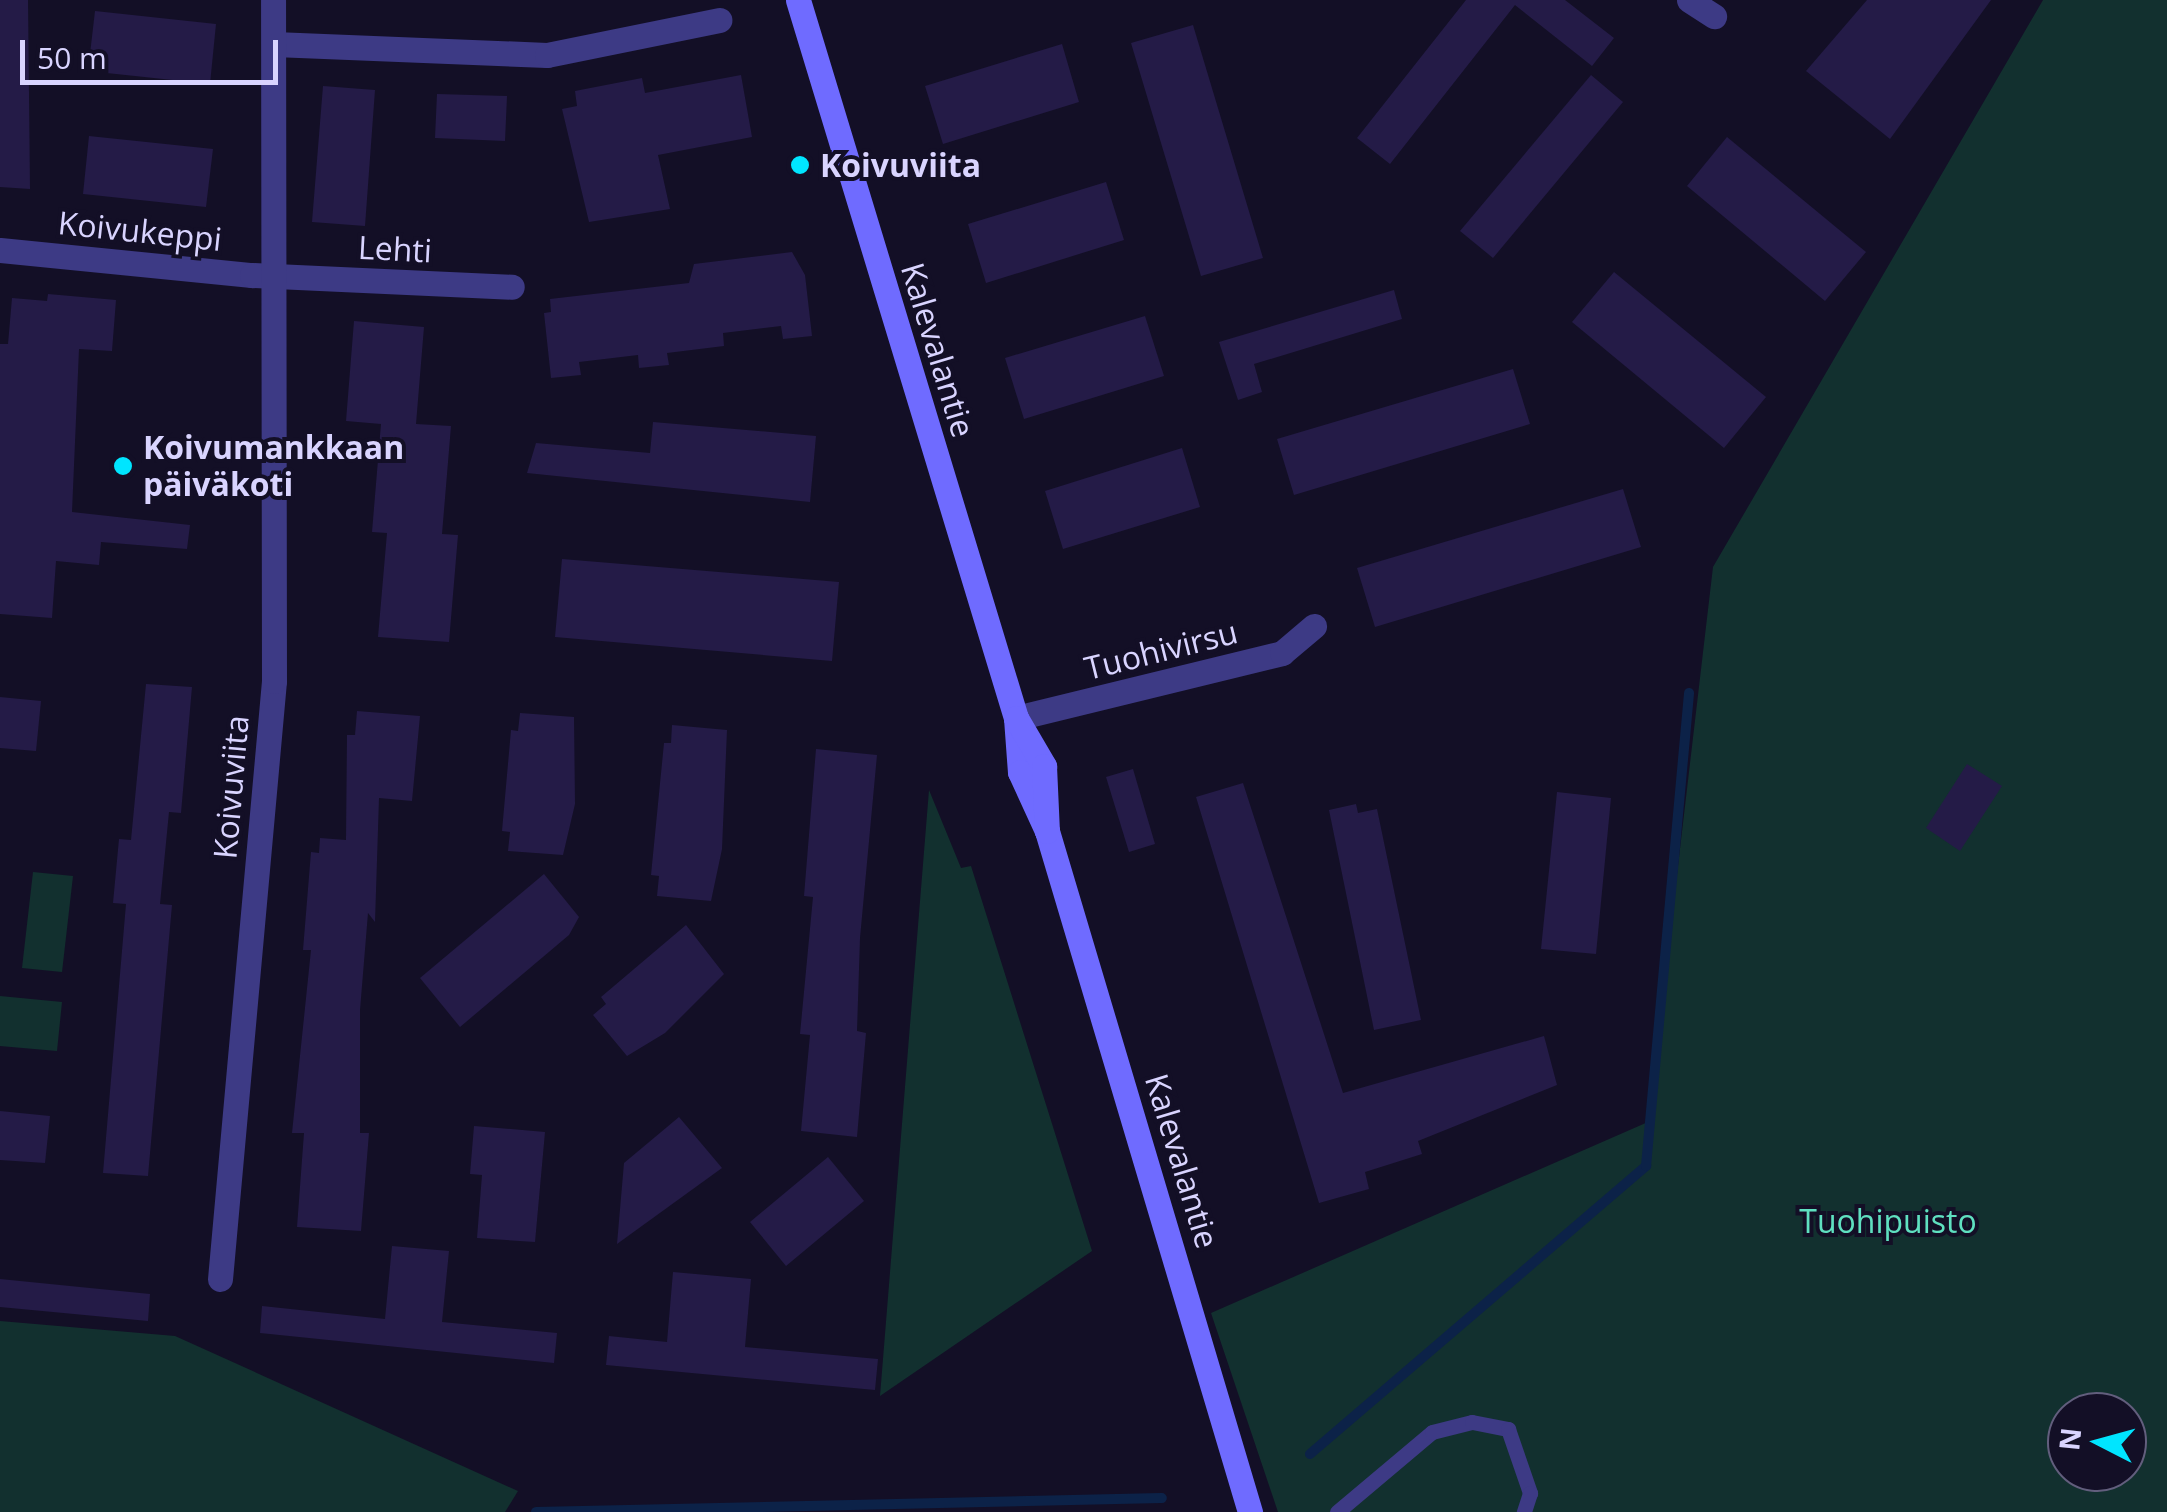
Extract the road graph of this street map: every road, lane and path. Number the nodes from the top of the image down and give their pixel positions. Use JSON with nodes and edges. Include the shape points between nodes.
{"nodes":[{"id":1,"x":273,"y":0,"type":"edge"},
{"id":2,"x":798,"y":0,"type":"edge"},
{"id":3,"x":1689,"y":0,"type":"edge"},
{"id":4,"x":1714,"y":16,"type":"dead end"},
{"id":5,"x":719,"y":20,"type":"dead end"},
{"id":6,"x":274,"y":44,"type":"junction"},
{"id":7,"x":0,"y":250,"type":"edge"},
{"id":8,"x":275,"y":275,"type":"junction"},
{"id":9,"x":512,"y":287,"type":"dead end"},
{"id":10,"x":1314,"y":626,"type":"dead end"},
{"id":11,"x":1016,"y":718,"type":"junction"},
{"id":12,"x":220,"y":1279,"type":"dead end"},
{"id":13,"x":1250,"y":1512,"type":"edge"},
{"id":14,"x":1337,"y":1512,"type":"edge"},
{"id":15,"x":1524,"y":1512,"type":"edge"}],
"edges":[{"from":1,"to":6,"type":"street","name":"Koivuviita"},
{"from":2,"to":11,"type":"main road","name":"Kalevalantie"},
{"from":3,"to":4,"type":"street"},
{"from":5,"to":6,"type":"street","via":[[546,55]]},
{"from":6,"to":8,"type":"street","name":"Koivuviita"},
{"from":7,"to":8,"type":"street","name":"Koivukeppi"},
{"from":8,"to":9,"type":"street","name":"Lehti"},
{"from":8,"to":12,"type":"street","name":"Koivuviita","via":[[274,681]]},
{"from":10,"to":11,"type":"street","name":"Tuohivirsu","via":[[1282,653]]},
{"from":11,"to":13,"type":"main road","name":"Kalevalantie","via":[[1015,754],[1046,831]]},
{"from":14,"to":15,"type":"lane","via":[[1432,1432],[1472,1422],[1508,1429],[1530,1493]]}]}
